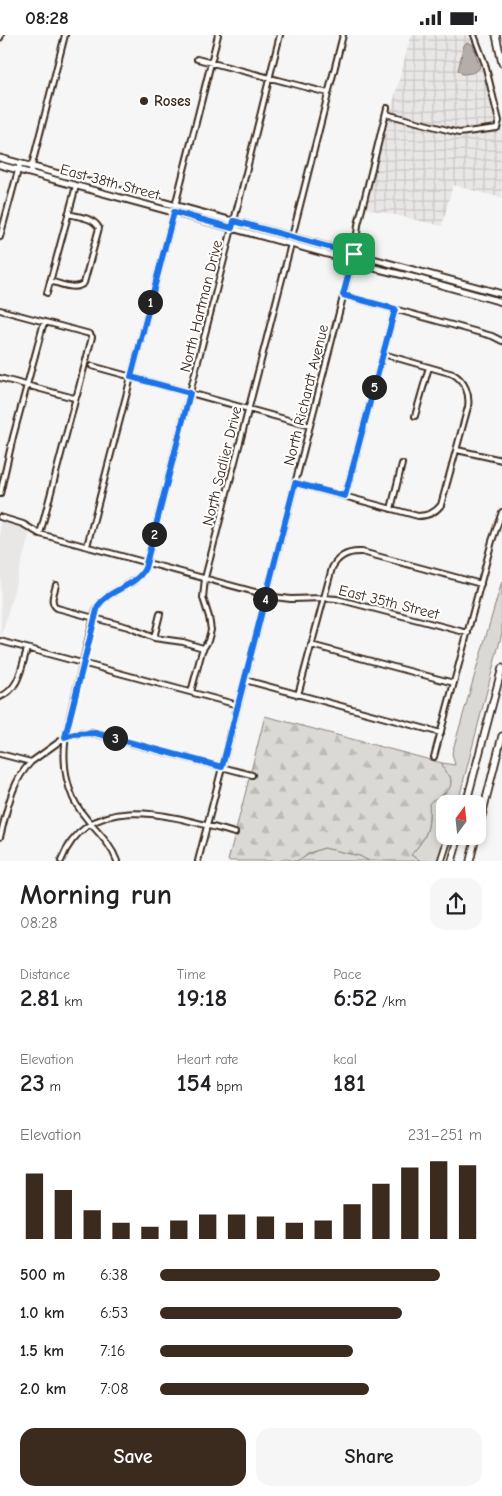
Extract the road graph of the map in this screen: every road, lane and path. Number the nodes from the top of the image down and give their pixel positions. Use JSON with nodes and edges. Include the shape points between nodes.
{"nodes":[{"id":1,"x":65,"y":35,"type":"edge"},
{"id":2,"x":218,"y":35,"type":"edge"},
{"id":3,"x":280,"y":35,"type":"edge"},
{"id":4,"x":343,"y":35,"type":"edge"},
{"id":5,"x":474,"y":35,"type":"edge"},
{"id":6,"x":496,"y":35,"type":"edge"},
{"id":7,"x":197,"y":59,"type":"dead end"},
{"id":8,"x":211,"y":63,"type":"junction"},
{"id":9,"x":502,"y":63,"type":"edge"},
{"id":10,"x":269,"y":77,"type":"junction"},
{"id":11,"x":328,"y":93,"type":"junction"},
{"id":12,"x":387,"y":108,"type":"dead end"},
{"id":13,"x":386,"y":115,"type":"junction"},
{"id":14,"x":0,"y":158,"type":"edge"},
{"id":15,"x":20,"y":163,"type":"junction"},
{"id":16,"x":0,"y":165,"type":"edge"},
{"id":17,"x":31,"y":167,"type":"junction"},
{"id":18,"x":18,"y":170,"type":"junction"},
{"id":19,"x":30,"y":173,"type":"junction"},
{"id":20,"x":76,"y":186,"type":"junction"},
{"id":21,"x":175,"y":205,"type":"junction"},
{"id":22,"x":174,"y":212,"type":"junction"},
{"id":23,"x":68,"y":214,"type":"junction"},
{"id":24,"x":234,"y":221,"type":"junction"},
{"id":25,"x":232,"y":228,"type":"junction"},
{"id":26,"x":0,"y":237,"type":"edge"},
{"id":27,"x":292,"y":237,"type":"junction"},
{"id":28,"x":291,"y":244,"type":"junction"},
{"id":29,"x":354,"y":254,"type":"junction"},
{"id":30,"x":352,"y":262,"type":"junction"},
{"id":31,"x":50,"y":281,"type":"junction"},
{"id":32,"x":47,"y":293,"type":"dead end"},
{"id":33,"x":502,"y":294,"type":"edge"},
{"id":34,"x":343,"y":295,"type":"junction"},
{"id":35,"x":502,"y":302,"type":"edge"},
{"id":36,"x":395,"y":309,"type":"junction"},
{"id":37,"x":0,"y":310,"type":"edge"},
{"id":38,"x":44,"y":322,"type":"junction"},
{"id":39,"x":502,"y":341,"type":"edge"},
{"id":40,"x":383,"y":354,"type":"junction"},
{"id":41,"x":92,"y":366,"type":"dead end"},
{"id":42,"x":429,"y":367,"type":"junction"},
{"id":43,"x":131,"y":377,"type":"junction"},
{"id":44,"x":0,"y":378,"type":"edge"},
{"id":45,"x":28,"y":386,"type":"junction"},
{"id":46,"x":190,"y":393,"type":"junction"},
{"id":47,"x":76,"y":397,"type":"junction"},
{"id":48,"x":248,"y":409,"type":"junction"},
{"id":49,"x":415,"y":416,"type":"dead end"},
{"id":50,"x":310,"y":426,"type":"junction"},
{"id":51,"x":457,"y":450,"type":"junction"},
{"id":52,"x":502,"y":460,"type":"edge"},
{"id":53,"x":402,"y":464,"type":"dead end"},
{"id":54,"x":295,"y":483,"type":"junction"},
{"id":55,"x":0,"y":494,"type":"edge"},
{"id":56,"x":345,"y":496,"type":"junction"},
{"id":57,"x":391,"y":509,"type":"junction"},
{"id":58,"x":502,"y":512,"type":"edge"},
{"id":59,"x":0,"y":517,"type":"edge"},
{"id":60,"x":40,"y":533,"type":"junction"},
{"id":61,"x":87,"y":546,"type":"junction"},
{"id":62,"x":146,"y":562,"type":"junction"},
{"id":63,"x":204,"y":578,"type":"junction"},
{"id":64,"x":481,"y":584,"type":"junction"},
{"id":65,"x":56,"y":585,"type":"dead end"},
{"id":66,"x":266,"y":595,"type":"junction"},
{"id":67,"x":324,"y":598,"type":"junction"},
{"id":68,"x":160,"y":614,"type":"dead end"},
{"id":69,"x":94,"y":618,"type":"junction"},
{"id":70,"x":468,"y":633,"type":"junction"},
{"id":71,"x":154,"y":638,"type":"junction"},
{"id":72,"x":0,"y":641,"type":"edge"},
{"id":73,"x":312,"y":645,"type":"junction"},
{"id":74,"x":203,"y":648,"type":"junction"},
{"id":75,"x":27,"y":649,"type":"junction"},
{"id":76,"x":83,"y":664,"type":"junction"},
{"id":77,"x":502,"y":668,"type":"edge"},
{"id":78,"x":245,"y":681,"type":"junction"},
{"id":79,"x":454,"y":683,"type":"junction"},
{"id":80,"x":191,"y":693,"type":"junction"},
{"id":81,"x":298,"y":695,"type":"junction"},
{"id":82,"x":0,"y":697,"type":"edge"},
{"id":83,"x":238,"y":705,"type":"junction"},
{"id":84,"x":441,"y":733,"type":"junction"},
{"id":85,"x":502,"y":736,"type":"edge"},
{"id":86,"x":65,"y":737,"type":"junction"},
{"id":87,"x":0,"y":754,"type":"edge"},
{"id":88,"x":434,"y":757,"type":"dead end"},
{"id":89,"x":31,"y":762,"type":"junction"},
{"id":90,"x":222,"y":767,"type":"junction"},
{"id":91,"x":252,"y":775,"type":"dead end"},
{"id":92,"x":472,"y":781,"type":"junction"},
{"id":93,"x":466,"y":795,"type":"edge"},
{"id":94,"x":468,"y":795,"type":"edge"},
{"id":95,"x":486,"y":799,"type":"edge"},
{"id":96,"x":90,"y":824,"type":"junction"},
{"id":97,"x":207,"y":826,"type":"junction"},
{"id":98,"x":235,"y":833,"type":"dead end"},
{"id":99,"x":0,"y":837,"type":"edge"},
{"id":100,"x":446,"y":845,"type":"edge"},
{"id":101,"x":456,"y":845,"type":"edge"},
{"id":102,"x":474,"y":845,"type":"edge"},
{"id":103,"x":61,"y":861,"type":"edge"},
{"id":104,"x":117,"y":861,"type":"edge"},
{"id":105,"x":198,"y":861,"type":"edge"},
{"id":106,"x":441,"y":861,"type":"edge"},
{"id":107,"x":452,"y":861,"type":"edge"},
{"id":108,"x":470,"y":861,"type":"edge"}],
"edges":[{"from":1,"to":17,"type":"street"},
{"from":2,"to":8,"type":"street"},
{"from":3,"to":10,"type":"street","name":"North Hartman Drive"},
{"from":4,"to":11,"type":"street"},
{"from":5,"to":13,"type":"street","via":[[499,121],[497,128],[459,133]]},
{"from":6,"to":9,"type":"highway"},
{"from":7,"to":8,"type":"street"},
{"from":8,"to":10,"type":"street"},
{"from":8,"to":21,"type":"street"},
{"from":10,"to":11,"type":"street"},
{"from":10,"to":24,"type":"street","name":"North Hartman Drive"},
{"from":11,"to":27,"type":"street"},
{"from":12,"to":13,"type":"street","name":"North Richardt Avenue"},
{"from":13,"to":29,"type":"street","name":"North Richardt Avenue","via":[[358,225]]},
{"from":14,"to":15,"type":"main road","name":"East 38th Street"},
{"from":15,"to":17,"type":"main road","name":"East 38th Street"},
{"from":15,"to":18,"type":"street"},
{"from":16,"to":18,"type":"main road","name":"East 38th Street"},
{"from":17,"to":19,"type":"street"},
{"from":17,"to":21,"type":"main road","name":"East 38th Street"},
{"from":18,"to":19,"type":"main road","name":"East 38th Street"},
{"from":18,"to":26,"type":"street"},
{"from":19,"to":20,"type":"main road","name":"East 38th Street"},
{"from":20,"to":22,"type":"main road","name":"East 38th Street"},
{"from":20,"to":23,"type":"street"},
{"from":21,"to":24,"type":"main road","name":"East 38th Street"},
{"from":22,"to":25,"type":"main road","name":"East 38th Street"},
{"from":22,"to":43,"type":"street"},
{"from":23,"to":31,"type":"street"},
{"from":23,"to":31,"type":"street","via":[[91,219],[99,228],[84,283],[75,287]]},
{"from":24,"to":25,"type":"street","name":"North Hartman Drive"},
{"from":24,"to":27,"type":"main road","name":"East 38th Street"},
{"from":25,"to":28,"type":"main road","name":"East 38th Street"},
{"from":25,"to":46,"type":"street","name":"North Hartman Drive"},
{"from":27,"to":29,"type":"main road","name":"East 38th Street"},
{"from":28,"to":30,"type":"main road","name":"East 38th Street"},
{"from":28,"to":48,"type":"street","name":"North Sadlier Drive"},
{"from":29,"to":30,"type":"street","name":"North Richardt Avenue"},
{"from":29,"to":33,"type":"main road","name":"East 38th Street"},
{"from":30,"to":34,"type":"street","name":"North Richardt Avenue"},
{"from":30,"to":35,"type":"main road","name":"East 38th Street"},
{"from":31,"to":32,"type":"street"},
{"from":34,"to":36,"type":"street"},
{"from":34,"to":50,"type":"street","name":"North Richardt Avenue"},
{"from":36,"to":39,"type":"street"},
{"from":36,"to":40,"type":"street"},
{"from":37,"to":38,"type":"street"},
{"from":38,"to":45,"type":"street"},
{"from":38,"to":47,"type":"street","via":[[92,337]]},
{"from":40,"to":42,"type":"street"},
{"from":40,"to":56,"type":"street"},
{"from":41,"to":43,"type":"street"},
{"from":42,"to":49,"type":"street"},
{"from":42,"to":51,"type":"street","via":[[456,376],[468,394]]},
{"from":43,"to":46,"type":"street"},
{"from":43,"to":61,"type":"street"},
{"from":44,"to":45,"type":"street"},
{"from":45,"to":47,"type":"street"},
{"from":45,"to":55,"type":"street"},
{"from":46,"to":48,"type":"street"},
{"from":46,"to":62,"type":"street","name":"North Hartman Drive"},
{"from":47,"to":60,"type":"street"},
{"from":48,"to":50,"type":"street"},
{"from":48,"to":63,"type":"street","name":"North Sadlier Drive"},
{"from":50,"to":54,"type":"street","name":"North Richardt Avenue"},
{"from":51,"to":52,"type":"street"},
{"from":51,"to":57,"type":"street","via":[[439,508],[426,516]]},
{"from":53,"to":57,"type":"street"},
{"from":54,"to":56,"type":"street"},
{"from":54,"to":66,"type":"street","name":"North Richardt Avenue"},
{"from":56,"to":57,"type":"street"},
{"from":58,"to":64,"type":"street"},
{"from":59,"to":60,"type":"street","name":"East 35th Street"},
{"from":60,"to":61,"type":"street","name":"East 35th Street"},
{"from":61,"to":62,"type":"street","name":"East 35th Street"},
{"from":62,"to":63,"type":"street","name":"East 35th Street"},
{"from":62,"to":69,"type":"street","name":"North Hartman Drive","via":[[139,577],[100,603]]},
{"from":63,"to":66,"type":"street","name":"East 35th Street"},
{"from":63,"to":74,"type":"street","name":"North Sadlier Drive","via":[[203,598],[211,628]]},
{"from":64,"to":67,"type":"street","via":[[355,551],[339,558],[334,565]]},
{"from":64,"to":70,"type":"street"},
{"from":65,"to":69,"type":"street","via":[[52,602],[55,607]]},
{"from":66,"to":67,"type":"street","name":"East 35th Street","via":[[291,599]]},
{"from":66,"to":78,"type":"street","name":"North Richardt Avenue"},
{"from":67,"to":70,"type":"street","name":"East 35th Street","via":[[344,600]]},
{"from":67,"to":73,"type":"street"},
{"from":68,"to":71,"type":"street"},
{"from":69,"to":71,"type":"street"},
{"from":69,"to":76,"type":"street"},
{"from":70,"to":79,"type":"street"},
{"from":71,"to":74,"type":"street"},
{"from":72,"to":75,"type":"street"},
{"from":73,"to":79,"type":"street"},
{"from":73,"to":81,"type":"street"},
{"from":74,"to":80,"type":"street","name":"North Sadlier Drive"},
{"from":75,"to":76,"type":"street"},
{"from":75,"to":82,"type":"street","via":[[16,684]]},
{"from":76,"to":80,"type":"street"},
{"from":76,"to":86,"type":"street"},
{"from":77,"to":92,"type":"highway"},
{"from":78,"to":81,"type":"street"},
{"from":78,"to":83,"type":"street","name":"North Richardt Avenue"},
{"from":79,"to":84,"type":"street"},
{"from":80,"to":83,"type":"street"},
{"from":81,"to":84,"type":"street"},
{"from":83,"to":90,"type":"street","name":"North Richardt Avenue"},
{"from":84,"to":88,"type":"street"},
{"from":85,"to":95,"type":"highway"},
{"from":86,"to":89,"type":"street"},
{"from":86,"to":90,"type":"street","via":[[95,733]]},
{"from":86,"to":96,"type":"street","via":[[68,783]]},
{"from":87,"to":89,"type":"street"},
{"from":89,"to":99,"type":"street","via":[[14,787]]},
{"from":90,"to":91,"type":"street"},
{"from":90,"to":97,"type":"street","name":"North Richardt Avenue"},
{"from":92,"to":93,"type":"highway"},
{"from":92,"to":94,"type":"highway"},
{"from":96,"to":97,"type":"street","via":[[107,816],[130,813],[169,817]]},
{"from":96,"to":103,"type":"street","via":[[74,839]]},
{"from":96,"to":104,"type":"street","via":[[107,842]]},
{"from":97,"to":98,"type":"street"},
{"from":97,"to":105,"type":"street","name":"North Richardt Avenue"},
{"from":100,"to":106,"type":"highway"},
{"from":101,"to":107,"type":"highway"},
{"from":102,"to":108,"type":"highway"}]}
